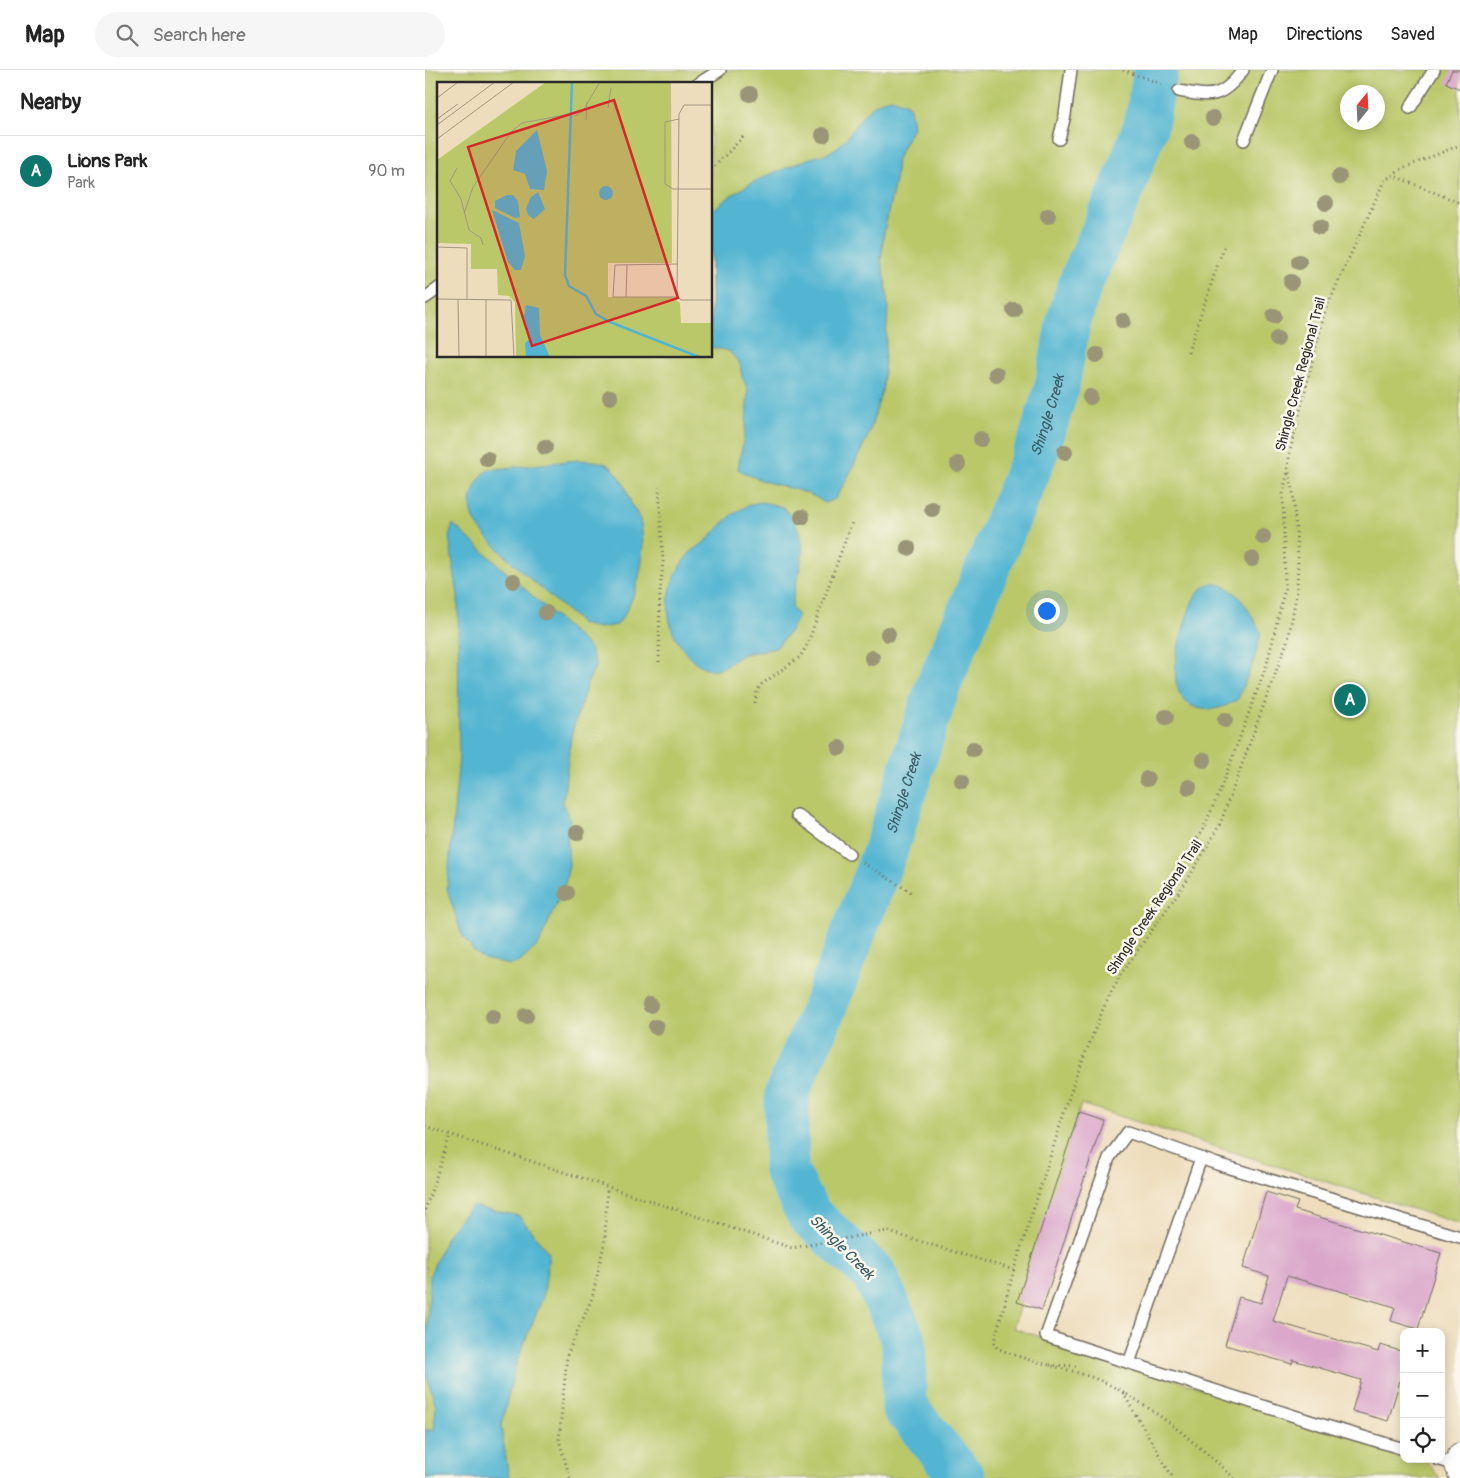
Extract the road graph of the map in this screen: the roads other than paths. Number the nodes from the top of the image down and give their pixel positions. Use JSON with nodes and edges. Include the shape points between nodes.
{"nodes":[{"id":1,"x":719,"y":70,"type":"edge"},
{"id":2,"x":1071,"y":70,"type":"edge"},
{"id":3,"x":1243,"y":70,"type":"edge"},
{"id":4,"x":1272,"y":70,"type":"edge"},
{"id":5,"x":1434,"y":70,"type":"edge"},
{"id":6,"x":701,"y":82,"type":"edge"},
{"id":7,"x":1179,"y":91,"type":"road end"},
{"id":8,"x":1410,"y":108,"type":"dead end"},
{"id":9,"x":1059,"y":139,"type":"dead end"},
{"id":10,"x":1244,"y":140,"type":"dead end"},
{"id":11,"x":437,"y":289,"type":"edge"},
{"id":12,"x":425,"y":298,"type":"edge"},
{"id":13,"x":797,"y":815,"type":"dead end"},
{"id":14,"x":849,"y":854,"type":"road end"},
{"id":15,"x":1201,"y":1158,"type":"junction"},
{"id":16,"x":1460,"y":1237,"type":"edge"},
{"id":17,"x":1129,"y":1363,"type":"junction"},
{"id":18,"x":1400,"y":1448,"type":"edge"}],
"edges":[{"from":1,"to":6,"type":"lane"},
{"from":2,"to":9,"type":"lane"},
{"from":3,"to":7,"type":"lane","via":[[1234,83],[1217,94],[1208,96]]},
{"from":4,"to":10,"type":"lane"},
{"from":5,"to":8,"type":"lane"},
{"from":11,"to":12,"type":"lane"},
{"from":13,"to":14,"type":"lane"},
{"from":15,"to":16,"type":"lane"},
{"from":15,"to":17,"type":"lane"},
{"from":15,"to":17,"type":"lane","via":[[1128,1132],[1109,1158],[1046,1336]]},
{"from":17,"to":18,"type":"lane"}]}
